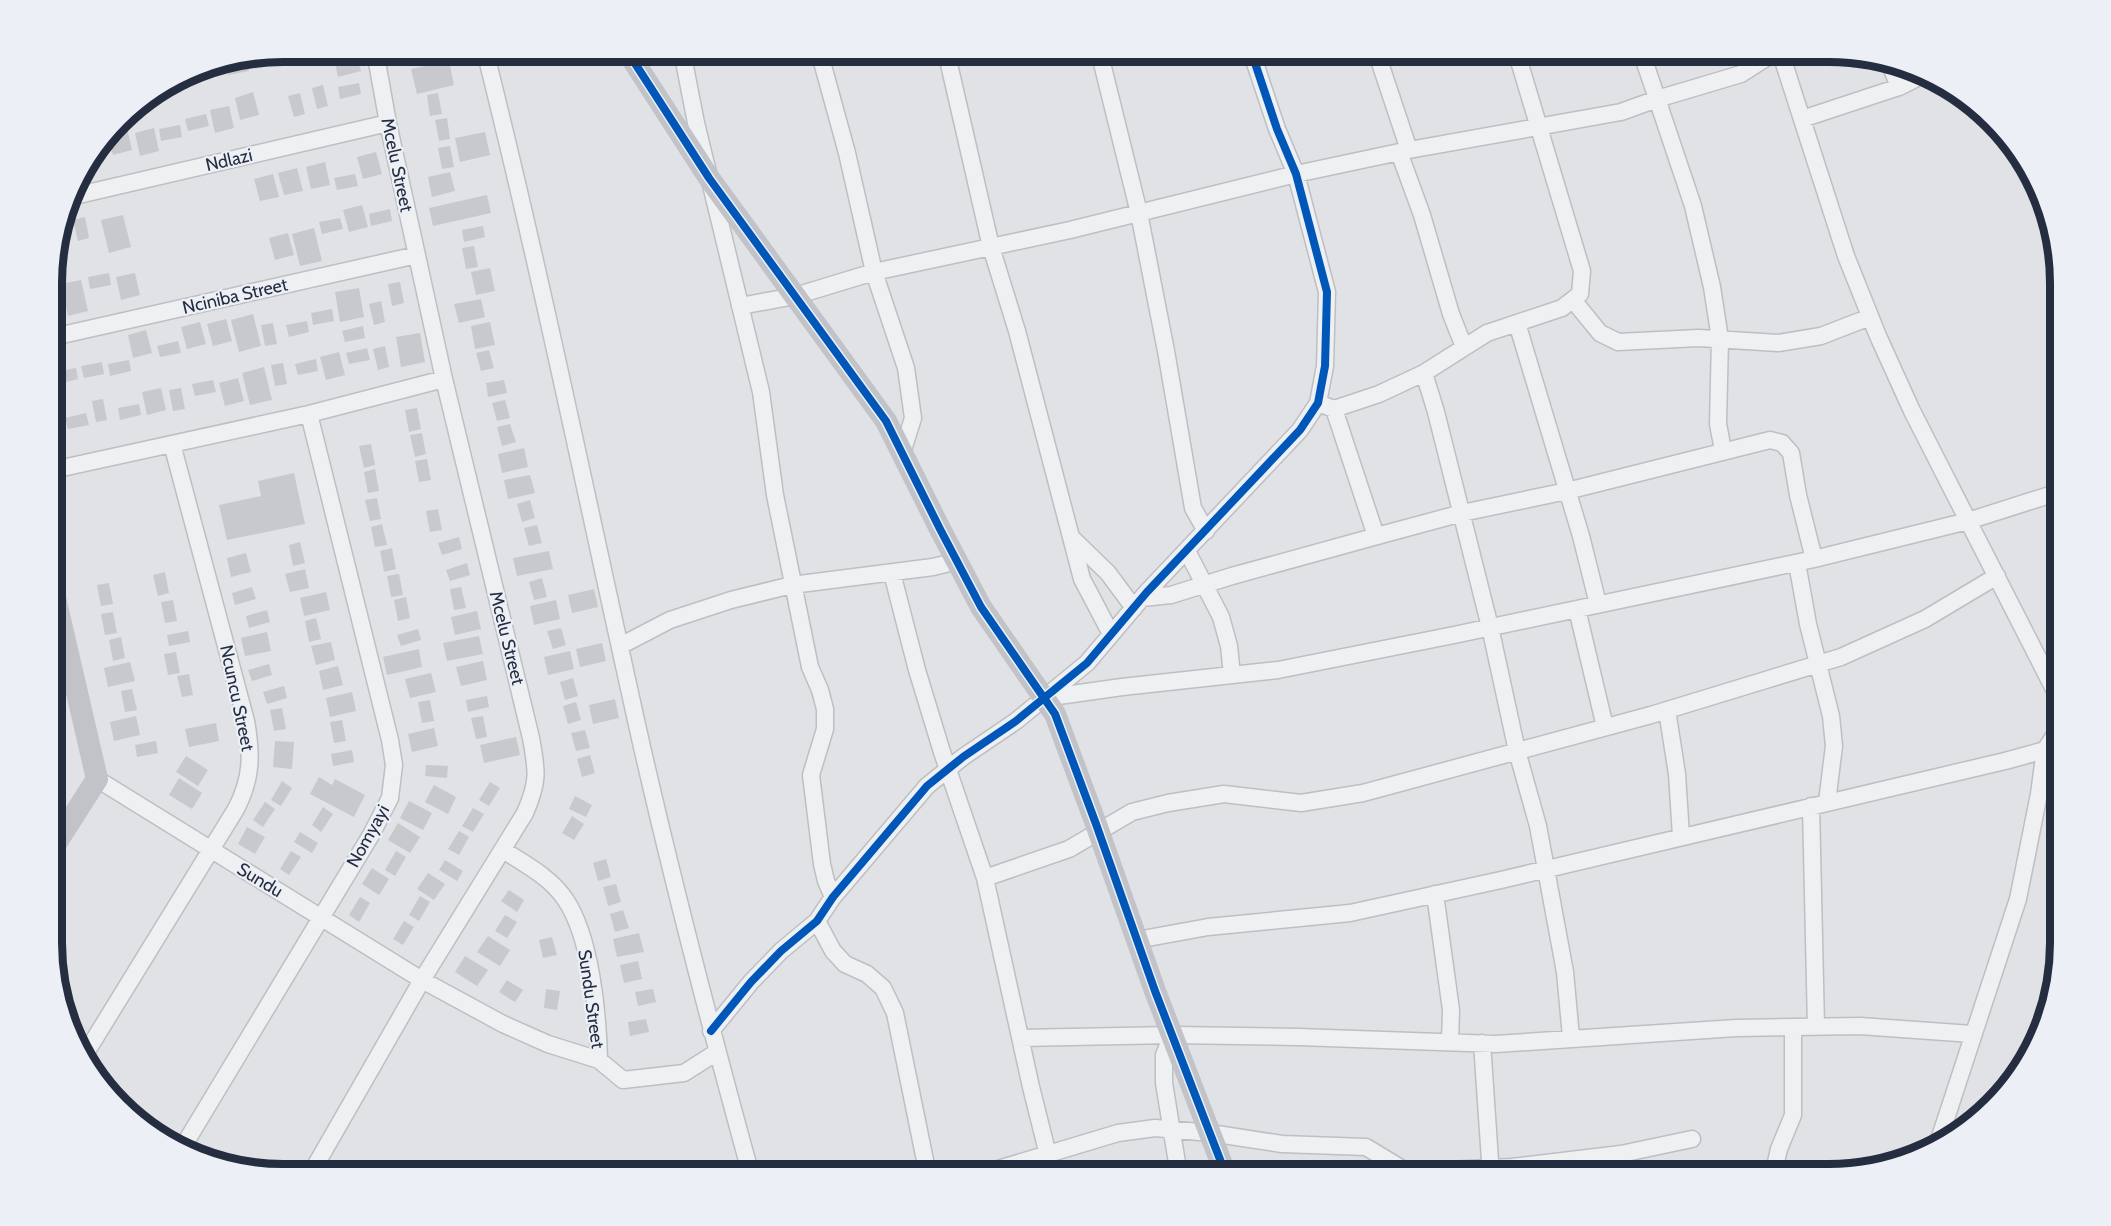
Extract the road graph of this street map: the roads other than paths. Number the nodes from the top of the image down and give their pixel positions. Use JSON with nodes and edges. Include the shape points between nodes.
{"nodes":[{"id":1,"x":377,"y":62,"type":"edge"},
{"id":2,"x":488,"y":62,"type":"edge"},
{"id":3,"x":634,"y":62,"type":"edge"},
{"id":4,"x":684,"y":62,"type":"edge"},
{"id":5,"x":822,"y":62,"type":"edge"},
{"id":6,"x":949,"y":62,"type":"edge"},
{"id":7,"x":1102,"y":62,"type":"edge"},
{"id":8,"x":1255,"y":62,"type":"edge"},
{"id":9,"x":1379,"y":62,"type":"edge"},
{"id":10,"x":1519,"y":62,"type":"edge"},
{"id":11,"x":1645,"y":62,"type":"edge"},
{"id":12,"x":1761,"y":62,"type":"edge"},
{"id":13,"x":1783,"y":62,"type":"edge"},
{"id":14,"x":1893,"y":71,"type":"edge"},
{"id":15,"x":1915,"y":79,"type":"edge"},
{"id":16,"x":1899,"y":87,"type":"junction"},
{"id":17,"x":1657,"y":99,"type":"junction"},
{"id":18,"x":1802,"y":119,"type":"junction"},
{"id":19,"x":388,"y":123,"type":"junction"},
{"id":20,"x":1539,"y":127,"type":"junction"},
{"id":21,"x":1404,"y":151,"type":"junction"},
{"id":22,"x":1296,"y":174,"type":"junction"},
{"id":23,"x":709,"y":177,"type":"junction"},
{"id":24,"x":79,"y":195,"type":"edge"},
{"id":25,"x":1139,"y":213,"type":"junction"},
{"id":26,"x":991,"y":247,"type":"junction"},
{"id":27,"x":417,"y":255,"type":"junction"},
{"id":28,"x":874,"y":273,"type":"junction"},
{"id":29,"x":795,"y":296,"type":"junction"},
{"id":30,"x":1573,"y":300,"type":"junction"},
{"id":31,"x":740,"y":306,"type":"junction"},
{"id":32,"x":1870,"y":317,"type":"junction"},
{"id":33,"x":1517,"y":323,"type":"junction"},
{"id":34,"x":62,"y":335,"type":"edge"},
{"id":35,"x":1720,"y":339,"type":"junction"},
{"id":36,"x":1464,"y":347,"type":"junction"},
{"id":37,"x":1424,"y":373,"type":"junction"},
{"id":38,"x":444,"y":379,"type":"junction"},
{"id":39,"x":1318,"y":403,"type":"junction"},
{"id":40,"x":1334,"y":409,"type":"junction"},
{"id":41,"x":309,"y":414,"type":"junction"},
{"id":42,"x":172,"y":444,"type":"junction"},
{"id":43,"x":1722,"y":450,"type":"junction"},
{"id":44,"x":903,"y":453,"type":"junction"},
{"id":45,"x":62,"y":468,"type":"edge"},
{"id":46,"x":1567,"y":491,"type":"junction"},
{"id":47,"x":2050,"y":495,"type":"edge"},
{"id":48,"x":1462,"y":513,"type":"junction"},
{"id":49,"x":1968,"y":521,"type":"junction"},
{"id":50,"x":1206,"y":531,"type":"junction"},
{"id":51,"x":1376,"y":536,"type":"junction"},
{"id":52,"x":1072,"y":539,"type":"junction"},
{"id":53,"x":1187,"y":551,"type":"junction"},
{"id":54,"x":1814,"y":559,"type":"junction"},
{"id":55,"x":957,"y":561,"type":"junction"},
{"id":56,"x":1797,"y":563,"type":"junction"},
{"id":57,"x":892,"y":573,"type":"junction"},
{"id":58,"x":1997,"y":576,"type":"junction"},
{"id":59,"x":792,"y":585,"type":"junction"},
{"id":60,"x":1204,"y":585,"type":"junction"},
{"id":61,"x":1138,"y":603,"type":"junction"},
{"id":62,"x":1598,"y":604,"type":"junction"},
{"id":63,"x":1577,"y":609,"type":"junction"},
{"id":64,"x":1490,"y":627,"type":"junction"},
{"id":65,"x":62,"y":629,"type":"edge"},
{"id":66,"x":1111,"y":634,"type":"junction"},
{"id":67,"x":620,"y":646,"type":"junction"},
{"id":68,"x":1819,"y":663,"type":"junction"},
{"id":69,"x":1232,"y":675,"type":"junction"},
{"id":70,"x":2050,"y":681,"type":"edge"},
{"id":71,"x":1044,"y":698,"type":"junction"},
{"id":72,"x":1667,"y":710,"type":"junction"},
{"id":73,"x":1605,"y":727,"type":"junction"},
{"id":74,"x":2050,"y":742,"type":"edge"},
{"id":75,"x":2045,"y":750,"type":"junction"},
{"id":76,"x":1517,"y":751,"type":"junction"},
{"id":77,"x":948,"y":770,"type":"junction"},
{"id":78,"x":97,"y":779,"type":"junction"},
{"id":79,"x":1819,"y":804,"type":"junction"},
{"id":80,"x":1099,"y":832,"type":"junction"},
{"id":81,"x":62,"y":834,"type":"edge"},
{"id":82,"x":1681,"y":836,"type":"junction"},
{"id":83,"x":210,"y":850,"type":"junction"},
{"id":84,"x":504,"y":850,"type":"junction"},
{"id":85,"x":1546,"y":869,"type":"junction"},
{"id":86,"x":985,"y":878,"type":"junction"},
{"id":87,"x":1436,"y":894,"type":"junction"},
{"id":88,"x":833,"y":897,"type":"junction"},
{"id":89,"x":321,"y":917,"type":"junction"},
{"id":90,"x":817,"y":921,"type":"junction"},
{"id":91,"x":1137,"y":940,"type":"junction"},
{"id":92,"x":422,"y":980,"type":"junction"},
{"id":93,"x":1793,"y":1027,"type":"junction"},
{"id":94,"x":1816,"y":1027,"type":"junction"},
{"id":95,"x":711,"y":1031,"type":"junction"},
{"id":96,"x":1972,"y":1034,"type":"junction"},
{"id":97,"x":1172,"y":1035,"type":"junction"},
{"id":98,"x":1571,"y":1037,"type":"junction"},
{"id":99,"x":1020,"y":1038,"type":"junction"},
{"id":100,"x":1450,"y":1042,"type":"junction"},
{"id":101,"x":1482,"y":1043,"type":"junction"},
{"id":102,"x":88,"y":1049,"type":"edge"},
{"id":103,"x":717,"y":1052,"type":"junction"},
{"id":104,"x":598,"y":1060,"type":"junction"},
{"id":105,"x":1171,"y":1129,"type":"junction"},
{"id":106,"x":1210,"y":1133,"type":"junction"},
{"id":107,"x":1941,"y":1134,"type":"edge"},
{"id":108,"x":1692,"y":1139,"type":"dead end"},
{"id":109,"x":186,"y":1142,"type":"edge"},
{"id":110,"x":1047,"y":1154,"type":"junction"},
{"id":111,"x":316,"y":1164,"type":"edge"},
{"id":112,"x":748,"y":1164,"type":"edge"},
{"id":113,"x":926,"y":1164,"type":"edge"},
{"id":114,"x":1014,"y":1164,"type":"edge"},
{"id":115,"x":1050,"y":1164,"type":"edge"},
{"id":116,"x":1177,"y":1164,"type":"edge"},
{"id":117,"x":1222,"y":1164,"type":"edge"},
{"id":118,"x":1394,"y":1164,"type":"edge"},
{"id":119,"x":1491,"y":1164,"type":"edge"},
{"id":120,"x":1537,"y":1164,"type":"edge"},
{"id":121,"x":1775,"y":1164,"type":"edge"}],
"edges":[{"from":1,"to":19,"type":"street","name":"Mcelu Street"},
{"from":2,"to":67,"type":"street"},
{"from":3,"to":23,"type":"street"},
{"from":4,"to":23,"type":"street"},
{"from":5,"to":28,"type":"street"},
{"from":6,"to":26,"type":"street"},
{"from":7,"to":25,"type":"street"},
{"from":8,"to":22,"type":"street"},
{"from":9,"to":21,"type":"street"},
{"from":10,"to":20,"type":"street"},
{"from":11,"to":17,"type":"street"},
{"from":12,"to":17,"type":"street","via":[[1741,74]]},
{"from":13,"to":18,"type":"street"},
{"from":14,"to":16,"type":"street"},
{"from":15,"to":16,"type":"street"},
{"from":16,"to":18,"type":"street"},
{"from":17,"to":20,"type":"street","via":[[1621,112]]},
{"from":17,"to":35,"type":"street","via":[[1693,206]]},
{"from":18,"to":32,"type":"street"},
{"from":19,"to":24,"type":"street","name":"Ndlazi"},
{"from":19,"to":27,"type":"street","name":"Mcelu Street"},
{"from":20,"to":21,"type":"street"},
{"from":20,"to":30,"type":"street","via":[[1582,271],[1580,294]]},
{"from":21,"to":22,"type":"street"},
{"from":21,"to":36,"type":"street"},
{"from":22,"to":25,"type":"street"},
{"from":22,"to":39,"type":"street","via":[[1327,292],[1325,366]]},
{"from":23,"to":29,"type":"street"},
{"from":23,"to":31,"type":"street"},
{"from":25,"to":26,"type":"street"},
{"from":25,"to":50,"type":"street","via":[[1193,508]]},
{"from":26,"to":28,"type":"street"},
{"from":26,"to":52,"type":"street"},
{"from":27,"to":34,"type":"street","name":"Nciniba Street"},
{"from":27,"to":38,"type":"street","name":"Mcelu Street"},
{"from":28,"to":29,"type":"street"},
{"from":28,"to":44,"type":"street","via":[[906,368],[913,418]]},
{"from":29,"to":31,"type":"street"},
{"from":29,"to":44,"type":"street","via":[[886,421]]},
{"from":30,"to":33,"type":"street","via":[[1562,308]]},
{"from":30,"to":35,"type":"street","via":[[1600,333],[1618,342]]},
{"from":31,"to":59,"type":"street","via":[[761,392]]},
{"from":32,"to":35,"type":"street","via":[[1800,340],[1778,343]]},
{"from":32,"to":49,"type":"street"},
{"from":33,"to":36,"type":"street","via":[[1487,333]]},
{"from":33,"to":46,"type":"street"},
{"from":35,"to":43,"type":"street","via":[[1718,424]]},
{"from":36,"to":37,"type":"street"},
{"from":37,"to":40,"type":"street"},
{"from":37,"to":48,"type":"street"},
{"from":38,"to":41,"type":"street"},
{"from":38,"to":84,"type":"street","name":"Mcelu Street","via":[[537,773],[530,803]]},
{"from":39,"to":40,"type":"street"},
{"from":39,"to":50,"type":"street","via":[[1300,430]]},
{"from":40,"to":51,"type":"street"},
{"from":41,"to":42,"type":"street"},
{"from":41,"to":89,"type":"street","name":"Nomyayi","via":[[381,698],[394,765],[390,798]]},
{"from":42,"to":45,"type":"street"},
{"from":42,"to":83,"type":"street","name":"Ncuncu Street","via":[[251,756],[245,791]]},
{"from":43,"to":46,"type":"street"},
{"from":43,"to":54,"type":"street","via":[[1770,440],[1782,443],[1791,453]]},
{"from":44,"to":55,"type":"street"},
{"from":46,"to":48,"type":"street"},
{"from":46,"to":62,"type":"street"},
{"from":47,"to":49,"type":"street"},
{"from":48,"to":51,"type":"street"},
{"from":48,"to":64,"type":"street"},
{"from":49,"to":54,"type":"street"},
{"from":49,"to":58,"type":"street"},
{"from":50,"to":53,"type":"street"},
{"from":51,"to":60,"type":"street"},
{"from":52,"to":61,"type":"street"},
{"from":52,"to":66,"type":"street","via":[[1082,579]]},
{"from":53,"to":60,"type":"street"},
{"from":53,"to":61,"type":"street"},
{"from":54,"to":56,"type":"street"},
{"from":55,"to":57,"type":"street"},
{"from":55,"to":71,"type":"street","via":[[981,607]]},
{"from":56,"to":62,"type":"street"},
{"from":56,"to":68,"type":"street"},
{"from":57,"to":59,"type":"street"},
{"from":57,"to":77,"type":"street"},
{"from":58,"to":68,"type":"street","via":[[1925,620]]},
{"from":58,"to":70,"type":"street"},
{"from":59,"to":67,"type":"street","via":[[670,620]]},
{"from":59,"to":88,"type":"street","via":[[810,667],[825,709],[825,729],[811,775],[822,864]]},
{"from":60,"to":61,"type":"street"},
{"from":60,"to":69,"type":"street","via":[[1221,616]]},
{"from":61,"to":66,"type":"street"},
{"from":62,"to":63,"type":"street"},
{"from":63,"to":64,"type":"street"},
{"from":63,"to":73,"type":"street"},
{"from":64,"to":69,"type":"street","via":[[1278,670]]},
{"from":64,"to":76,"type":"street"},
{"from":65,"to":78,"type":"street"},
{"from":66,"to":71,"type":"street","via":[[1087,663]]},
{"from":67,"to":95,"type":"street"},
{"from":68,"to":72,"type":"street"},
{"from":68,"to":79,"type":"street","via":[[1834,746]]},
{"from":69,"to":71,"type":"street"},
{"from":71,"to":77,"type":"street"},
{"from":71,"to":80,"type":"street","via":[[1055,714]]},
{"from":72,"to":73,"type":"street"},
{"from":72,"to":82,"type":"street"},
{"from":73,"to":76,"type":"street"},
{"from":74,"to":75,"type":"street"},
{"from":75,"to":79,"type":"street"},
{"from":75,"to":96,"type":"street","via":[[2018,899]]},
{"from":76,"to":80,"type":"street","via":[[1363,793],[1301,803],[1224,794],[1168,803],[1132,812]]},
{"from":76,"to":85,"type":"street"},
{"from":77,"to":86,"type":"street"},
{"from":77,"to":88,"type":"street","via":[[927,786]]},
{"from":78,"to":81,"type":"street"},
{"from":78,"to":83,"type":"street","name":"Sundu"},
{"from":79,"to":82,"type":"street"},
{"from":79,"to":94,"type":"street"},
{"from":80,"to":86,"type":"street","via":[[1069,849]]},
{"from":80,"to":91,"type":"street"},
{"from":82,"to":85,"type":"street"},
{"from":83,"to":89,"type":"street","name":"Sundu"},
{"from":83,"to":102,"type":"street","name":"Ncuncu Street"},
{"from":84,"to":92,"type":"street","name":"Mcelu Street"},
{"from":84,"to":104,"type":"street","name":"Sundu Street","via":[[548,880],[565,898],[575,918],[592,988]]},
{"from":85,"to":87,"type":"street"},
{"from":85,"to":98,"type":"street","via":[[1565,972]]},
{"from":86,"to":99,"type":"street"},
{"from":87,"to":91,"type":"street","via":[[1350,913],[1208,927]]},
{"from":87,"to":100,"type":"street","via":[[1450,1010]]},
{"from":88,"to":90,"type":"street"},
{"from":89,"to":92,"type":"street","name":"Sundu"},
{"from":89,"to":109,"type":"street","name":"Nomyayi"},
{"from":90,"to":95,"type":"street","via":[[751,982]]},
{"from":90,"to":113,"type":"street","via":[[845,964],[867,974],[884,988],[895,1013]]},
{"from":91,"to":97,"type":"street"},
{"from":92,"to":104,"type":"street","name":"Sundu Street","via":[[503,1024]]},
{"from":92,"to":111,"type":"street","name":"Mcelu Street"},
{"from":93,"to":94,"type":"street"},
{"from":93,"to":98,"type":"street"},
{"from":93,"to":121,"type":"street","via":[[1794,1115]]},
{"from":94,"to":96,"type":"street"},
{"from":95,"to":103,"type":"street"},
{"from":96,"to":107,"type":"street"},
{"from":97,"to":99,"type":"street"},
{"from":97,"to":100,"type":"street"},
{"from":97,"to":105,"type":"street","via":[[1164,1055]]},
{"from":97,"to":106,"type":"street"},
{"from":98,"to":101,"type":"street"},
{"from":99,"to":110,"type":"street"},
{"from":100,"to":101,"type":"street"},
{"from":101,"to":119,"type":"street"},
{"from":103,"to":104,"type":"street","via":[[684,1073],[623,1080]]},
{"from":103,"to":112,"type":"street"},
{"from":105,"to":106,"type":"street"},
{"from":105,"to":110,"type":"street","via":[[1118,1133]]},
{"from":105,"to":116,"type":"street"},
{"from":106,"to":117,"type":"street"},
{"from":106,"to":118,"type":"street","via":[[1282,1144],[1365,1147]]},
{"from":108,"to":120,"type":"street","via":[[1621,1154]]},
{"from":110,"to":114,"type":"street"},
{"from":110,"to":115,"type":"street"}]}
